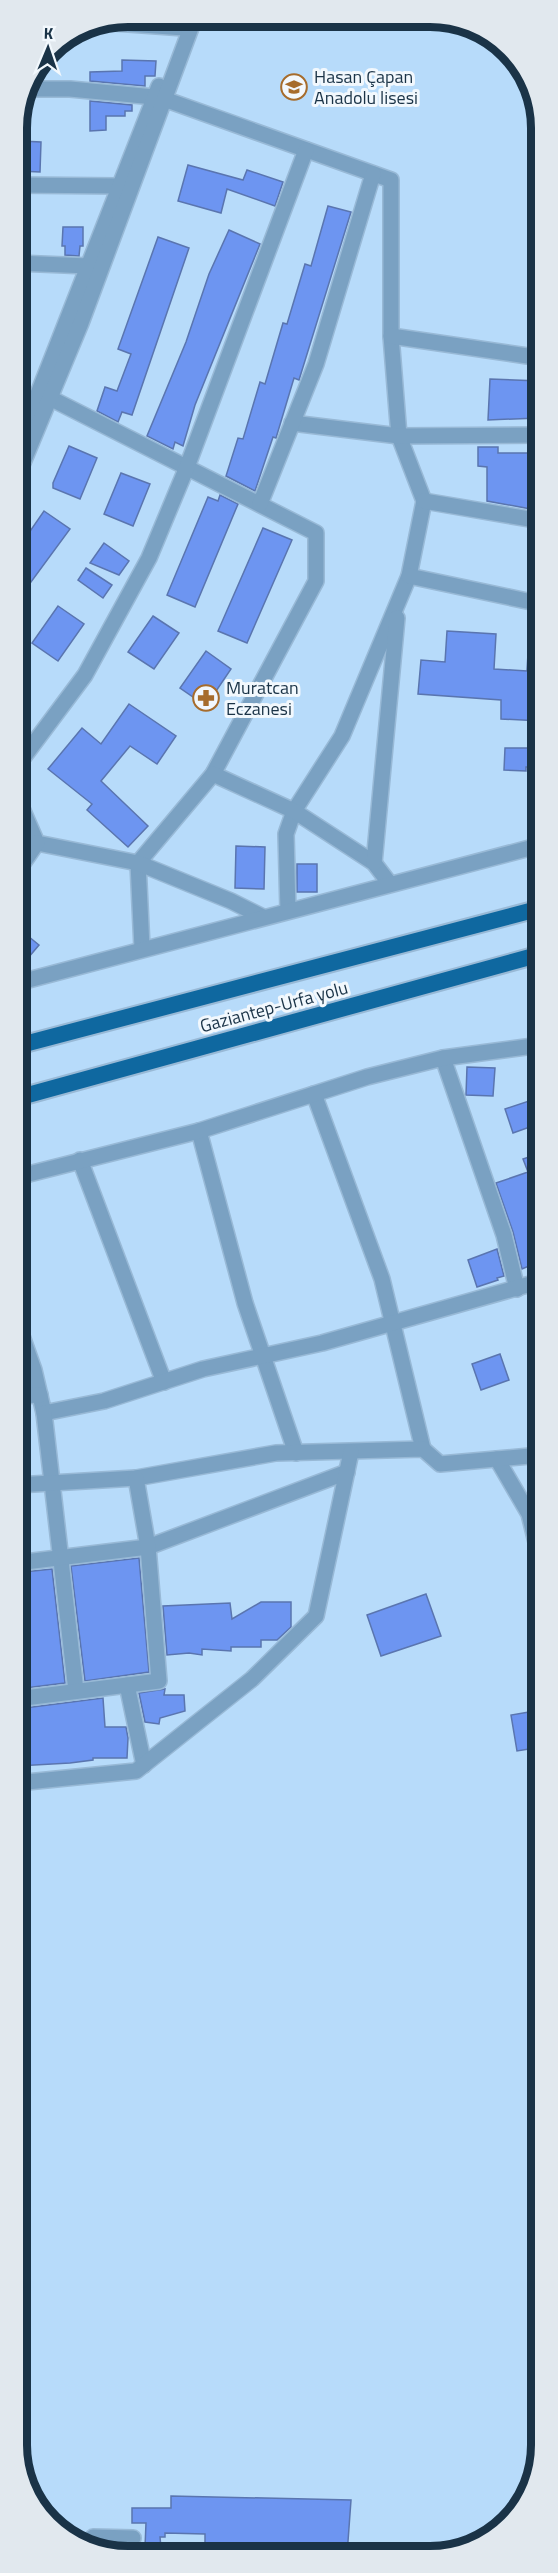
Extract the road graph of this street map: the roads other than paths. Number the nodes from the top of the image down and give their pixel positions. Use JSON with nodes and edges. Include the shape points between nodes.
{"nodes":[{"id":1,"x":187,"y":27,"type":"edge"},
{"id":2,"x":35,"y":89,"type":"edge"},
{"id":3,"x":159,"y":98,"type":"junction"},
{"id":4,"x":306,"y":150,"type":"junction"},
{"id":5,"x":373,"y":174,"type":"junction"},
{"id":6,"x":27,"y":185,"type":"edge"},
{"id":7,"x":118,"y":186,"type":"junction"},
{"id":8,"x":27,"y":263,"type":"edge"},
{"id":9,"x":88,"y":266,"type":"junction"},
{"id":10,"x":391,"y":336,"type":"junction"},
{"id":11,"x":531,"y":357,"type":"edge"},
{"id":12,"x":50,"y":398,"type":"junction"},
{"id":13,"x":27,"y":416,"type":"edge"},
{"id":14,"x":292,"y":423,"type":"junction"},
{"id":15,"x":531,"y":435,"type":"edge"},
{"id":16,"x":399,"y":436,"type":"junction"},
{"id":17,"x":27,"y":453,"type":"edge"},
{"id":18,"x":187,"y":467,"type":"junction"},
{"id":19,"x":424,"y":501,"type":"junction"},
{"id":20,"x":260,"y":504,"type":"junction"},
{"id":21,"x":531,"y":519,"type":"edge"},
{"id":22,"x":409,"y":576,"type":"junction"},
{"id":23,"x":398,"y":602,"type":"junction"},
{"id":24,"x":531,"y":602,"type":"edge"},
{"id":25,"x":27,"y":753,"type":"edge"},
{"id":26,"x":213,"y":774,"type":"junction"},
{"id":27,"x":294,"y":811,"type":"junction"},
{"id":28,"x":27,"y":820,"type":"edge"},
{"id":29,"x":37,"y":843,"type":"junction"},
{"id":30,"x":531,"y":848,"type":"edge"},
{"id":31,"x":27,"y":858,"type":"edge"},
{"id":32,"x":374,"y":862,"type":"junction"},
{"id":33,"x":138,"y":863,"type":"junction"},
{"id":34,"x":390,"y":884,"type":"junction"},
{"id":35,"x":288,"y":911,"type":"junction"},
{"id":36,"x":531,"y":911,"type":"edge"},
{"id":37,"x":263,"y":917,"type":"junction"},
{"id":38,"x":142,"y":948,"type":"junction"},
{"id":39,"x":531,"y":957,"type":"edge"},
{"id":40,"x":27,"y":980,"type":"edge"},
{"id":41,"x":27,"y":1043,"type":"edge"},
{"id":42,"x":531,"y":1046,"type":"edge"},
{"id":43,"x":442,"y":1058,"type":"junction"},
{"id":44,"x":314,"y":1094,"type":"junction"},
{"id":45,"x":27,"y":1095,"type":"edge"},
{"id":46,"x":199,"y":1131,"type":"junction"},
{"id":47,"x":80,"y":1160,"type":"junction"},
{"id":48,"x":27,"y":1174,"type":"edge"},
{"id":49,"x":531,"y":1284,"type":"edge"},
{"id":50,"x":517,"y":1289,"type":"junction"},
{"id":51,"x":394,"y":1323,"type":"junction"},
{"id":52,"x":27,"y":1354,"type":"edge"},
{"id":53,"x":262,"y":1356,"type":"junction"},
{"id":54,"x":164,"y":1382,"type":"junction"},
{"id":55,"x":40,"y":1395,"type":"junction"},
{"id":56,"x":27,"y":1396,"type":"edge"},
{"id":57,"x":44,"y":1413,"type":"junction"},
{"id":58,"x":423,"y":1449,"type":"junction"},
{"id":59,"x":351,"y":1452,"type":"junction"},
{"id":60,"x":296,"y":1453,"type":"junction"},
{"id":61,"x":531,"y":1456,"type":"edge"},
{"id":62,"x":497,"y":1459,"type":"junction"},
{"id":63,"x":346,"y":1472,"type":"junction"},
{"id":64,"x":136,"y":1478,"type":"junction"},
{"id":65,"x":51,"y":1482,"type":"junction"},
{"id":66,"x":27,"y":1484,"type":"edge"},
{"id":67,"x":531,"y":1522,"type":"edge"},
{"id":68,"x":148,"y":1547,"type":"junction"},
{"id":69,"x":60,"y":1560,"type":"junction"},
{"id":70,"x":27,"y":1562,"type":"edge"},
{"id":71,"x":127,"y":1685,"type":"junction"},
{"id":72,"x":76,"y":1691,"type":"junction"},
{"id":73,"x":27,"y":1698,"type":"edge"},
{"id":74,"x":144,"y":1765,"type":"junction"},
{"id":75,"x":27,"y":1782,"type":"edge"},
{"id":76,"x":133,"y":2538,"type":"dead end"},
{"id":77,"x":93,"y":2539,"type":"edge"}],
"edges":[{"from":1,"to":3,"type":"street"},
{"from":2,"to":3,"type":"street"},
{"from":3,"to":4,"type":"street"},
{"from":3,"to":7,"type":"street"},
{"from":3,"to":12,"type":"street","via":[[81,323]]},
{"from":4,"to":5,"type":"street"},
{"from":4,"to":18,"type":"street"},
{"from":5,"to":10,"type":"street","via":[[391,180]]},
{"from":5,"to":14,"type":"street","via":[[316,364]]},
{"from":6,"to":7,"type":"street"},
{"from":7,"to":9,"type":"street"},
{"from":8,"to":9,"type":"street"},
{"from":9,"to":13,"type":"street"},
{"from":10,"to":11,"type":"street"},
{"from":10,"to":16,"type":"street"},
{"from":12,"to":17,"type":"street"},
{"from":12,"to":18,"type":"street"},
{"from":14,"to":16,"type":"street"},
{"from":14,"to":20,"type":"street"},
{"from":15,"to":16,"type":"street"},
{"from":16,"to":19,"type":"street"},
{"from":18,"to":20,"type":"street"},
{"from":18,"to":25,"type":"street","via":[[149,558],[85,675]]},
{"from":19,"to":21,"type":"street"},
{"from":19,"to":22,"type":"street"},
{"from":20,"to":26,"type":"street","via":[[316,533],[316,581]]},
{"from":22,"to":23,"type":"street"},
{"from":22,"to":24,"type":"street"},
{"from":23,"to":27,"type":"street","via":[[342,736]]},
{"from":23,"to":32,"type":"street"},
{"from":26,"to":27,"type":"street"},
{"from":26,"to":33,"type":"street"},
{"from":27,"to":32,"type":"street"},
{"from":27,"to":35,"type":"street","via":[[286,834]]},
{"from":28,"to":29,"type":"street"},
{"from":29,"to":31,"type":"street"},
{"from":29,"to":33,"type":"street"},
{"from":30,"to":34,"type":"street"},
{"from":32,"to":34,"type":"street"},
{"from":33,"to":37,"type":"street"},
{"from":33,"to":38,"type":"street"},
{"from":34,"to":35,"type":"street"},
{"from":35,"to":37,"type":"street"},
{"from":36,"to":41,"type":"highway","name":"Gaziantep-Urfa yolu"},
{"from":37,"to":38,"type":"street"},
{"from":38,"to":40,"type":"street"},
{"from":39,"to":45,"type":"highway","name":"Gaziantep-Urfa yolu"},
{"from":42,"to":43,"type":"street"},
{"from":43,"to":44,"type":"street"},
{"from":43,"to":50,"type":"street","via":[[504,1235]]},
{"from":44,"to":46,"type":"street"},
{"from":44,"to":51,"type":"street","via":[[382,1279]]},
{"from":46,"to":47,"type":"street"},
{"from":46,"to":53,"type":"street"},
{"from":47,"to":48,"type":"street"},
{"from":47,"to":54,"type":"street"},
{"from":49,"to":50,"type":"street"},
{"from":50,"to":51,"type":"street"},
{"from":51,"to":53,"type":"street"},
{"from":51,"to":58,"type":"street"},
{"from":52,"to":55,"type":"street"},
{"from":53,"to":54,"type":"street"},
{"from":53,"to":60,"type":"street"},
{"from":54,"to":57,"type":"street","via":[[104,1401]]},
{"from":55,"to":56,"type":"street"},
{"from":55,"to":57,"type":"street"},
{"from":57,"to":65,"type":"street"},
{"from":58,"to":59,"type":"street"},
{"from":58,"to":62,"type":"street","via":[[440,1464]]},
{"from":59,"to":60,"type":"street"},
{"from":59,"to":63,"type":"street"},
{"from":60,"to":64,"type":"street","via":[[276,1453]]},
{"from":61,"to":62,"type":"street"},
{"from":62,"to":67,"type":"street"},
{"from":63,"to":68,"type":"street"},
{"from":63,"to":74,"type":"street","via":[[316,1616],[252,1679]]},
{"from":64,"to":65,"type":"street"},
{"from":64,"to":68,"type":"street"},
{"from":65,"to":66,"type":"street"},
{"from":65,"to":69,"type":"street"},
{"from":68,"to":69,"type":"street"},
{"from":68,"to":71,"type":"street","via":[[159,1681]]},
{"from":69,"to":70,"type":"street"},
{"from":69,"to":72,"type":"street"},
{"from":71,"to":72,"type":"street"},
{"from":71,"to":74,"type":"street"},
{"from":72,"to":73,"type":"street"},
{"from":74,"to":75,"type":"street","via":[[136,1771]]},
{"from":76,"to":77,"type":"street"}]}
